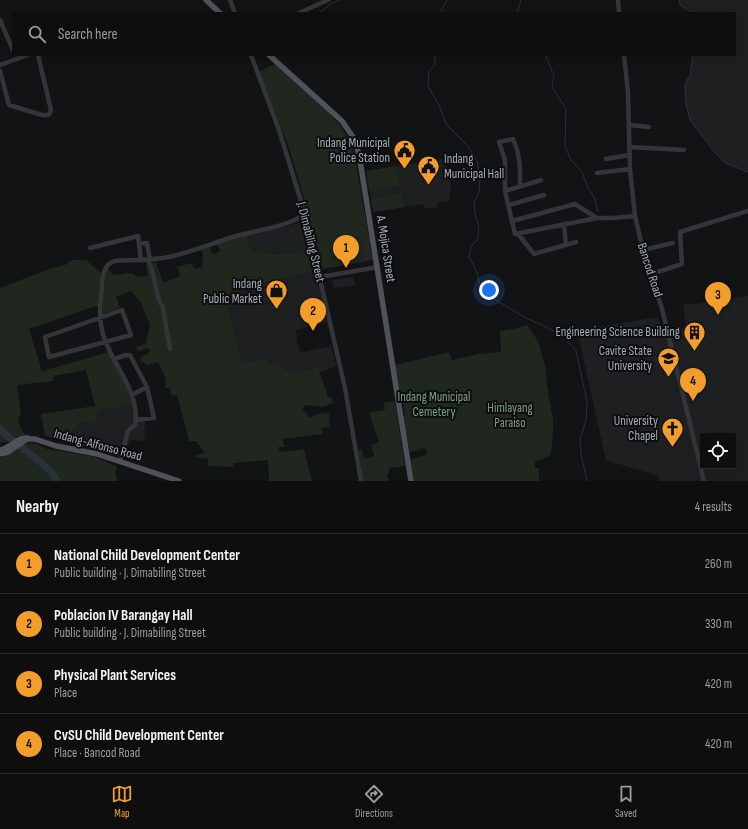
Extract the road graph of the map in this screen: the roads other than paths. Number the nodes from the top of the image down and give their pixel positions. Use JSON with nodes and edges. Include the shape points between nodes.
{"nodes":[{"id":1,"x":206,"y":0,"type":"edge"},
{"id":2,"x":230,"y":0,"type":"edge"},
{"id":3,"x":328,"y":0,"type":"edge"},
{"id":4,"x":618,"y":0,"type":"edge"},
{"id":5,"x":219,"y":12,"type":"edge"},
{"id":6,"x":235,"y":12,"type":"edge"},
{"id":7,"x":301,"y":12,"type":"edge"},
{"id":8,"x":619,"y":12,"type":"edge"},
{"id":9,"x":0,"y":20,"type":"edge"},
{"id":10,"x":12,"y":48,"type":"edge"},
{"id":11,"x":38,"y":56,"type":"edge"},
{"id":12,"x":251,"y":56,"type":"edge"},
{"id":13,"x":270,"y":56,"type":"edge"},
{"id":14,"x":624,"y":56,"type":"edge"},
{"id":15,"x":16,"y":57,"type":"edge"},
{"id":16,"x":0,"y":65,"type":"edge"},
{"id":17,"x":0,"y":71,"type":"edge"},
{"id":18,"x":629,"y":125,"type":"junction"},
{"id":19,"x":649,"y":127,"type":"dead end"},
{"id":20,"x":629,"y":147,"type":"junction"},
{"id":21,"x":684,"y":150,"type":"dead end"},
{"id":22,"x":630,"y":155,"type":"junction"},
{"id":23,"x":606,"y":159,"type":"dead end"},
{"id":24,"x":630,"y":169,"type":"junction"},
{"id":25,"x":597,"y":173,"type":"dead end"},
{"id":26,"x":541,"y":180,"type":"dead end"},
{"id":27,"x":520,"y":186,"type":"junction"},
{"id":28,"x":505,"y":191,"type":"junction"},
{"id":29,"x":544,"y":195,"type":"dead end"},
{"id":30,"x":509,"y":205,"type":"junction"},
{"id":31,"x":748,"y":211,"type":"edge"},
{"id":32,"x":305,"y":214,"type":"junction"},
{"id":33,"x":635,"y":216,"type":"junction"},
{"id":34,"x":597,"y":218,"type":"junction"},
{"id":35,"x":512,"y":220,"type":"junction"},
{"id":36,"x":564,"y":224,"type":"junction"},
{"id":37,"x":518,"y":234,"type":"junction"},
{"id":38,"x":576,"y":242,"type":"dead end"},
{"id":39,"x":674,"y":243,"type":"dead end"},
{"id":40,"x":139,"y":244,"type":"junction"},
{"id":41,"x":566,"y":245,"type":"junction"},
{"id":42,"x":90,"y":248,"type":"dead end"},
{"id":43,"x":643,"y":250,"type":"junction"},
{"id":44,"x":151,"y":259,"type":"junction"},
{"id":45,"x":141,"y":260,"type":"junction"},
{"id":46,"x":378,"y":267,"type":"junction"},
{"id":47,"x":651,"y":274,"type":"junction"},
{"id":48,"x":320,"y":277,"type":"junction"},
{"id":49,"x":100,"y":317,"type":"junction"},
{"id":50,"x":105,"y":341,"type":"junction"},
{"id":51,"x":170,"y":349,"type":"dead end"},
{"id":52,"x":114,"y":359,"type":"junction"},
{"id":53,"x":147,"y":387,"type":"junction"},
{"id":54,"x":132,"y":395,"type":"junction"},
{"id":55,"x":136,"y":420,"type":"junction"},
{"id":56,"x":9,"y":449,"type":"junction"},
{"id":57,"x":0,"y":450,"type":"edge"},
{"id":58,"x":0,"y":454,"type":"edge"},
{"id":59,"x":120,"y":461,"type":"junction"},
{"id":60,"x":179,"y":481,"type":"edge"},
{"id":61,"x":361,"y":481,"type":"edge"},
{"id":62,"x":411,"y":481,"type":"edge"},
{"id":63,"x":704,"y":481,"type":"edge"}],
"edges":[{"from":1,"to":5,"type":"main road"},
{"from":2,"to":6,"type":"street"},
{"from":3,"to":7,"type":"street"},
{"from":4,"to":8,"type":"street"},
{"from":9,"to":10,"type":"street"},
{"from":11,"to":17,"type":"street","via":[[50,108],[48,115],[9,105]]},
{"from":12,"to":32,"type":"street","name":"J. Dimabiling Street","via":[[279,130]]},
{"from":13,"to":46,"type":"main road","name":"A. Mojica Street","via":[[339,119],[353,137],[360,159]]},
{"from":14,"to":18,"type":"street","name":"Bancod Road"},
{"from":15,"to":16,"type":"street"},
{"from":18,"to":19,"type":"street"},
{"from":18,"to":20,"type":"street","name":"Bancod Road"},
{"from":20,"to":21,"type":"street"},
{"from":20,"to":22,"type":"street","name":"Bancod Road"},
{"from":22,"to":23,"type":"street"},
{"from":22,"to":24,"type":"street","name":"Bancod Road"},
{"from":24,"to":25,"type":"street"},
{"from":24,"to":33,"type":"street","name":"Bancod Road"},
{"from":26,"to":27,"type":"street"},
{"from":27,"to":28,"type":"street"},
{"from":27,"to":28,"type":"street","via":[[520,156],[517,146],[513,139],[499,142],[505,163]]},
{"from":28,"to":30,"type":"street"},
{"from":29,"to":30,"type":"street"},
{"from":30,"to":35,"type":"street"},
{"from":31,"to":47,"type":"street","via":[[680,232],[682,264]]},
{"from":32,"to":44,"type":"street","via":[[296,220],[169,257]]},
{"from":32,"to":48,"type":"street","name":"J. Dimabiling Street"},
{"from":33,"to":34,"type":"street"},
{"from":33,"to":43,"type":"street","name":"Bancod Road"},
{"from":34,"to":35,"type":"street","via":[[574,204]]},
{"from":34,"to":36,"type":"street"},
{"from":35,"to":37,"type":"street","via":[[515,234]]},
{"from":36,"to":37,"type":"street"},
{"from":36,"to":41,"type":"street"},
{"from":37,"to":41,"type":"street","via":[[534,254]]},
{"from":38,"to":41,"type":"street"},
{"from":39,"to":43,"type":"street"},
{"from":40,"to":42,"type":"street","via":[[138,236]]},
{"from":40,"to":44,"type":"street","via":[[147,243]]},
{"from":40,"to":45,"type":"street"},
{"from":43,"to":47,"type":"street","name":"Bancod Road"},
{"from":44,"to":45,"type":"street"},
{"from":44,"to":51,"type":"street"},
{"from":45,"to":49,"type":"street","via":[[113,261],[107,266],[102,278]]},
{"from":46,"to":48,"type":"street"},
{"from":46,"to":62,"type":"main road","name":"A. Mojica Street"},
{"from":47,"to":63,"type":"street","name":"Bancod Road"},
{"from":48,"to":61,"type":"street","name":"J. Dimabiling Street","via":[[348,399]]},
{"from":49,"to":50,"type":"street"},
{"from":49,"to":50,"type":"street","via":[[122,310],[132,335]]},
{"from":49,"to":50,"type":"street","via":[[45,336],[49,357]]},
{"from":50,"to":52,"type":"street"},
{"from":52,"to":53,"type":"street","via":[[131,356]]},
{"from":52,"to":54,"type":"street"},
{"from":53,"to":54,"type":"street"},
{"from":53,"to":55,"type":"street","via":[[154,418]]},
{"from":54,"to":55,"type":"street"},
{"from":55,"to":59,"type":"street","via":[[128,432]]},
{"from":56,"to":57,"type":"main road","name":"Indang-Alfonso Road"},
{"from":56,"to":58,"type":"main road","name":"Indang-Alfonso Road"},
{"from":56,"to":59,"type":"main road","name":"Indang-Alfonso Road","via":[[22,440],[35,439]]},
{"from":59,"to":60,"type":"main road","name":"Indang-Alfonso Road"}]}
